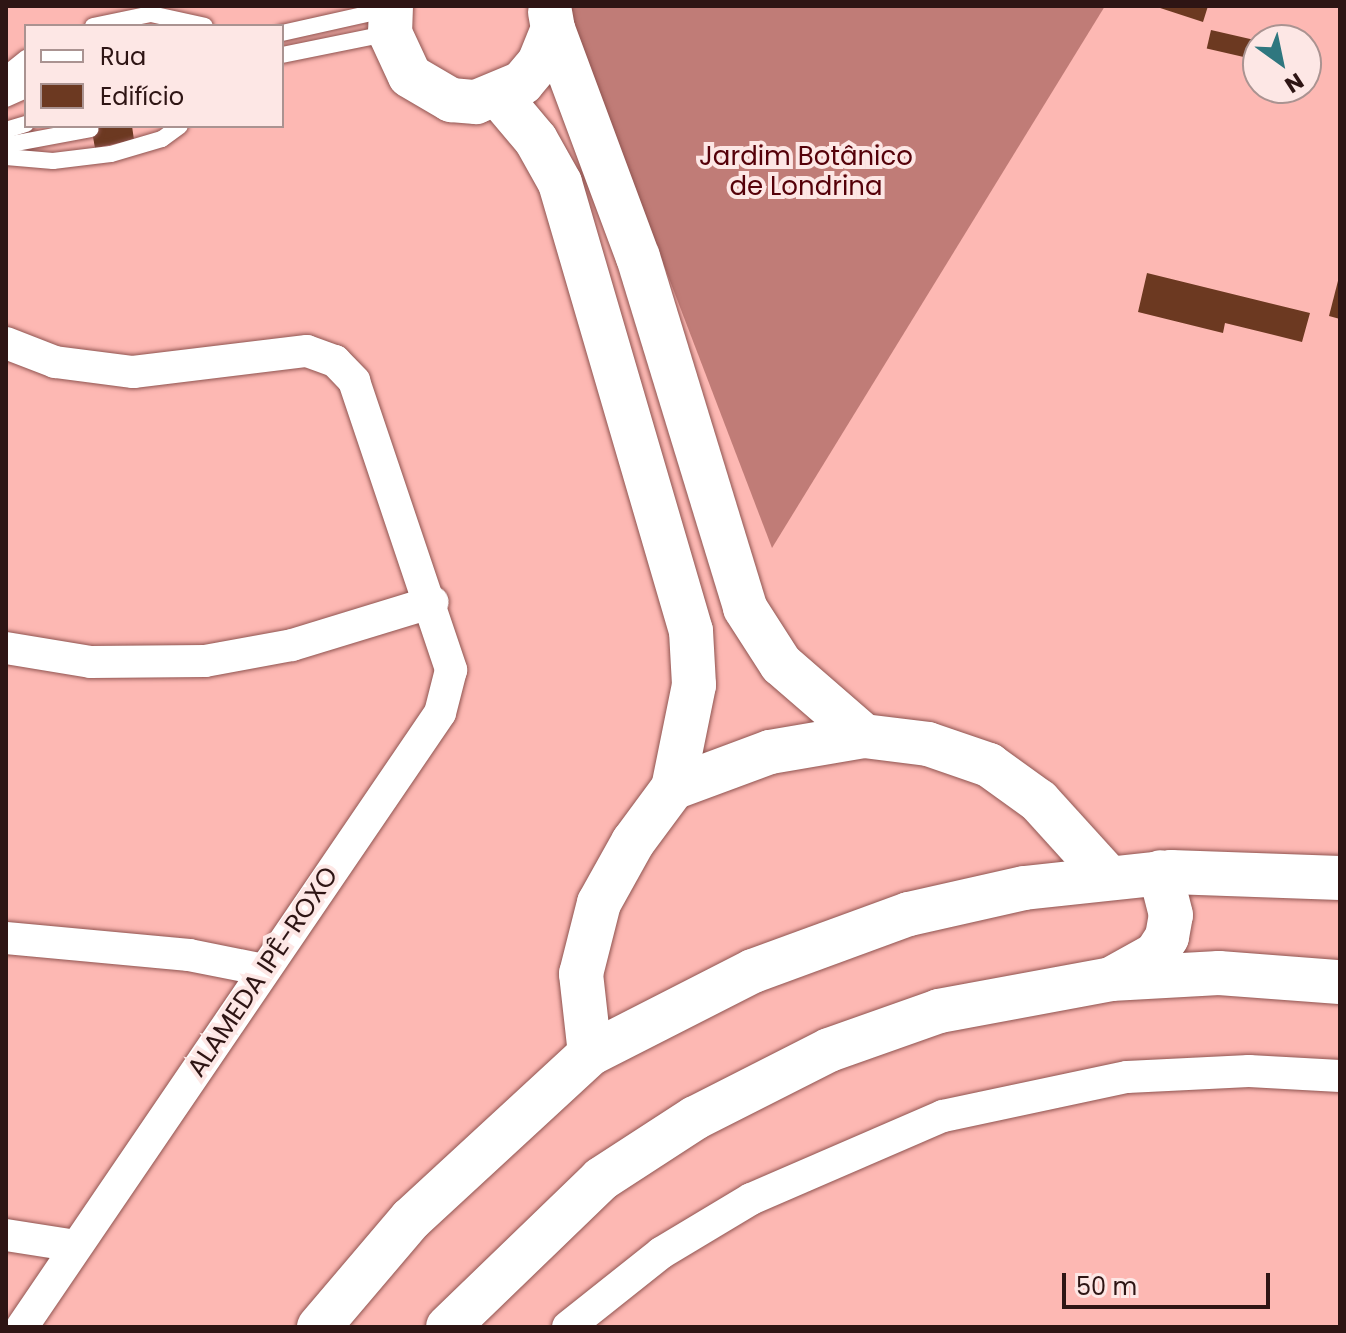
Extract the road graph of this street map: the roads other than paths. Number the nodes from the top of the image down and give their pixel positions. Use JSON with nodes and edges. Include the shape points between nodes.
{"nodes":[{"id":1,"x":391,"y":16,"type":"edge"},
{"id":2,"x":551,"y":18,"type":"edge"},
{"id":3,"x":103,"y":24,"type":"edge"},
{"id":4,"x":196,"y":24,"type":"edge"},
{"id":5,"x":284,"y":33,"type":"edge"},
{"id":6,"x":284,"y":54,"type":"edge"},
{"id":7,"x":24,"y":60,"type":"edge"},
{"id":8,"x":6,"y":74,"type":"edge"},
{"id":9,"x":24,"y":76,"type":"edge"},
{"id":10,"x":6,"y":87,"type":"edge"},
{"id":11,"x":499,"y":96,"type":"junction"},
{"id":12,"x":177,"y":128,"type":"edge"},
{"id":13,"x":91,"y":129,"type":"dead end"},
{"id":14,"x":6,"y":145,"type":"edge"},
{"id":15,"x":6,"y":157,"type":"edge"},
{"id":16,"x":6,"y":343,"type":"edge"},
{"id":17,"x":433,"y":602,"type":"junction"},
{"id":18,"x":6,"y":648,"type":"edge"},
{"id":19,"x":864,"y":736,"type":"junction"},
{"id":20,"x":673,"y":788,"type":"junction"},
{"id":21,"x":1160,"y":872,"type":"junction"},
{"id":22,"x":1107,"y":876,"type":"junction"},
{"id":23,"x":1340,"y":878,"type":"edge"},
{"id":24,"x":6,"y":938,"type":"edge"},
{"id":25,"x":264,"y":970,"type":"junction"},
{"id":26,"x":1111,"y":979,"type":"junction"},
{"id":27,"x":1340,"y":982,"type":"edge"},
{"id":28,"x":590,"y":1054,"type":"junction"},
{"id":29,"x":1340,"y":1076,"type":"edge"},
{"id":30,"x":6,"y":1235,"type":"edge"},
{"id":31,"x":76,"y":1246,"type":"junction"},
{"id":32,"x":589,"y":1320,"type":"edge"},
{"id":33,"x":22,"y":1327,"type":"edge"},
{"id":34,"x":319,"y":1327,"type":"edge"},
{"id":35,"x":448,"y":1327,"type":"edge"}],
"edges":[{"from":1,"to":5,"type":"lane"},
{"from":1,"to":6,"type":"lane"},
{"from":1,"to":11,"type":"street","via":[[410,76],[429,91],[451,100]]},
{"from":2,"to":11,"type":"street","via":[[539,63]]},
{"from":2,"to":19,"type":"street","via":[[638,257],[745,608],[781,664]]},
{"from":3,"to":4,"type":"lane","via":[[151,14]]},
{"from":7,"to":8,"type":"lane"},
{"from":9,"to":10,"type":"lane"},
{"from":11,"to":20,"type":"street","via":[[536,140],[560,183],[691,631],[694,685]]},
{"from":12,"to":15,"type":"lane","via":[[162,139],[111,154],[53,161]]},
{"from":13,"to":14,"type":"lane"},
{"from":16,"to":17,"type":"street","name":"ALAMEDA IPÊ-ROXO","via":[[55,362],[133,372],[307,351],[335,361],[354,381]]},
{"from":17,"to":18,"type":"street","via":[[292,645],[205,661],[91,662]]},
{"from":17,"to":25,"type":"street","name":"ALAMEDA IPÊ-ROXO","via":[[451,670],[440,713]]},
{"from":19,"to":20,"type":"street","via":[[770,752]]},
{"from":19,"to":22,"type":"street","via":[[928,744],[989,765],[1039,801]]},
{"from":20,"to":28,"type":"street","via":[[599,903],[581,974]]},
{"from":21,"to":22,"type":"street"},
{"from":21,"to":23,"type":"street"},
{"from":21,"to":26,"type":"street","via":[[1171,915],[1167,937],[1156,954]]},
{"from":22,"to":28,"type":"street","via":[[967,901],[845,936],[753,971]]},
{"from":24,"to":25,"type":"street","via":[[189,955]]},
{"from":25,"to":31,"type":"street","name":"ALAMEDA IPÊ-ROXO"},
{"from":26,"to":27,"type":"street","via":[[1219,973]]},
{"from":26,"to":35,"type":"street","via":[[939,1011],[829,1050],[745,1091],[601,1179]]},
{"from":28,"to":34,"type":"street","via":[[411,1219]]},
{"from":29,"to":32,"type":"street","via":[[1249,1071],[1127,1077],[943,1116],[751,1199],[661,1253]]},
{"from":30,"to":31,"type":"street"},
{"from":31,"to":33,"type":"street","name":"ALAMEDA IPÊ-ROXO"}]}
